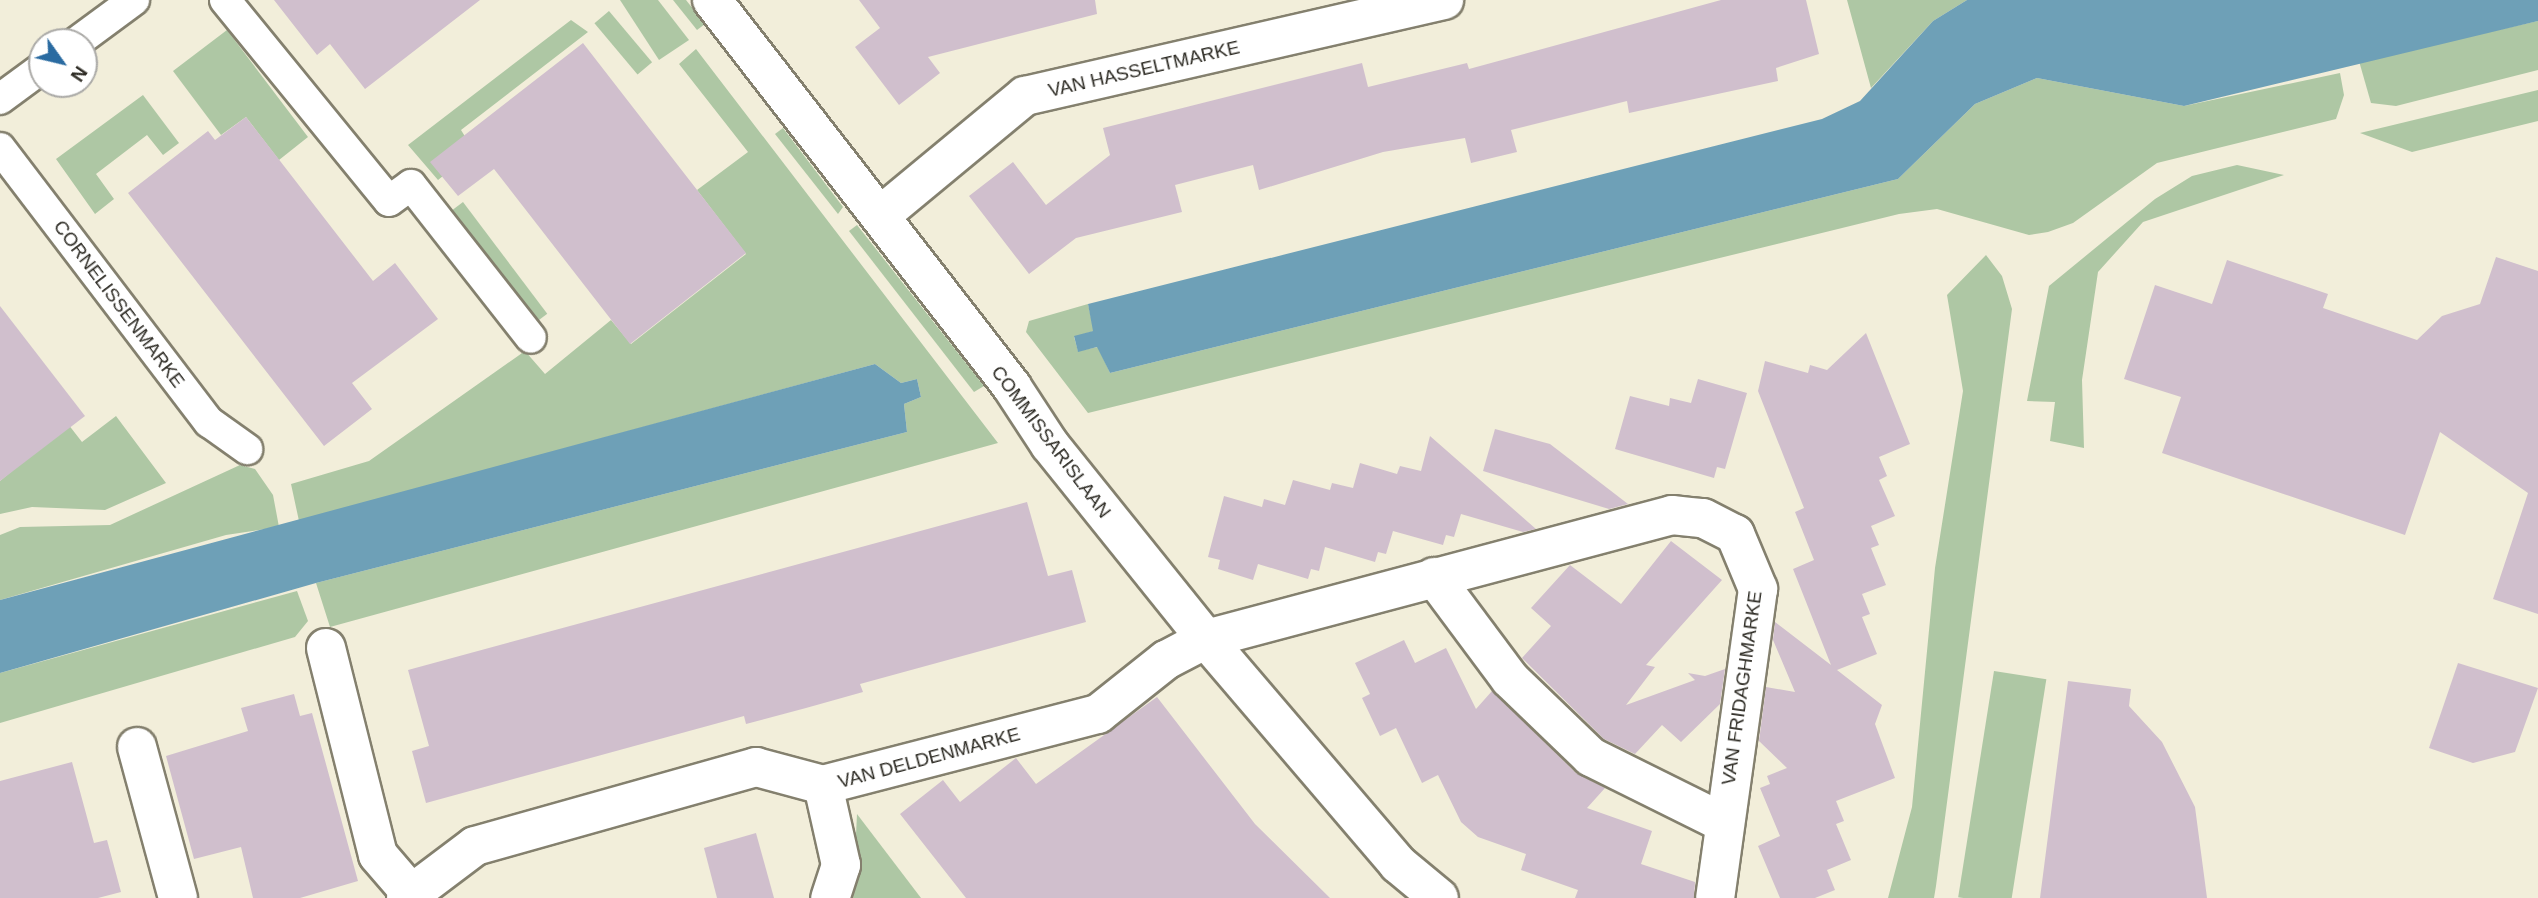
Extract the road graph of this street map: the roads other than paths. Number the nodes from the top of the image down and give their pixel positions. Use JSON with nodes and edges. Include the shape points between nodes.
{"nodes":[{"id":1,"x":134,"y":0,"type":"edge"},
{"id":2,"x":225,"y":0,"type":"edge"},
{"id":3,"x":712,"y":0,"type":"edge"},
{"id":4,"x":1444,"y":0,"type":"edge"},
{"id":5,"x":96,"y":28,"type":"edge"},
{"id":6,"x":28,"y":78,"type":"edge"},
{"id":7,"x":0,"y":99,"type":"edge"},
{"id":8,"x":0,"y":148,"type":"edge"},
{"id":9,"x":881,"y":215,"type":"junction"},
{"id":10,"x":531,"y":338,"type":"dead end"},
{"id":11,"x":247,"y":449,"type":"dead end"},
{"id":12,"x":1434,"y":577,"type":"junction"},
{"id":13,"x":1206,"y":639,"type":"junction"},
{"id":14,"x":326,"y":648,"type":"dead end"},
{"id":15,"x":137,"y":747,"type":"dead end"},
{"id":16,"x":823,"y":785,"type":"junction"},
{"id":17,"x":1724,"y":823,"type":"junction"},
{"id":18,"x":411,"y":897,"type":"edge"},
{"id":19,"x":178,"y":898,"type":"edge"},
{"id":20,"x":830,"y":898,"type":"edge"},
{"id":21,"x":1439,"y":898,"type":"edge"},
{"id":22,"x":1715,"y":898,"type":"edge"}],
"edges":[{"from":1,"to":5,"type":"lane"},
{"from":2,"to":10,"type":"lane","via":[[389,201],[411,186]]},
{"from":3,"to":9,"type":"street","name":"COMMISSARISLAAN"},
{"from":4,"to":9,"type":"street","name":"VAN HASSELTMARKE","via":[[1025,96]]},
{"from":6,"to":7,"type":"lane"},
{"from":8,"to":11,"type":"lane","name":"CORNELISSENMARKE","via":[[209,422]]},
{"from":9,"to":13,"type":"street","name":"COMMISSARISLAAN","via":[[1050,445]]},
{"from":12,"to":13,"type":"street","name":"VAN FRIDAGHMARKE"},
{"from":12,"to":17,"type":"street","via":[[1510,679],[1591,757]]},
{"from":12,"to":17,"type":"street","name":"VAN FRIDAGHMARKE","via":[[1672,515],[1703,518],[1735,534],[1758,589]]},
{"from":13,"to":16,"type":"street","name":"VAN DELDENMARKE","via":[[1166,660],[1098,714]]},
{"from":13,"to":21,"type":"street","name":"COMMISSARISLAAN","via":[[1398,864]]},
{"from":14,"to":18,"type":"street","via":[[377,855]]},
{"from":15,"to":19,"type":"street"},
{"from":16,"to":18,"type":"street","name":"VAN DELDENMARKE","via":[[756,767],[475,846]]},
{"from":16,"to":20,"type":"street","via":[[841,865]]},
{"from":17,"to":22,"type":"street","name":"VAN FRIDAGHMARKE"}]}
